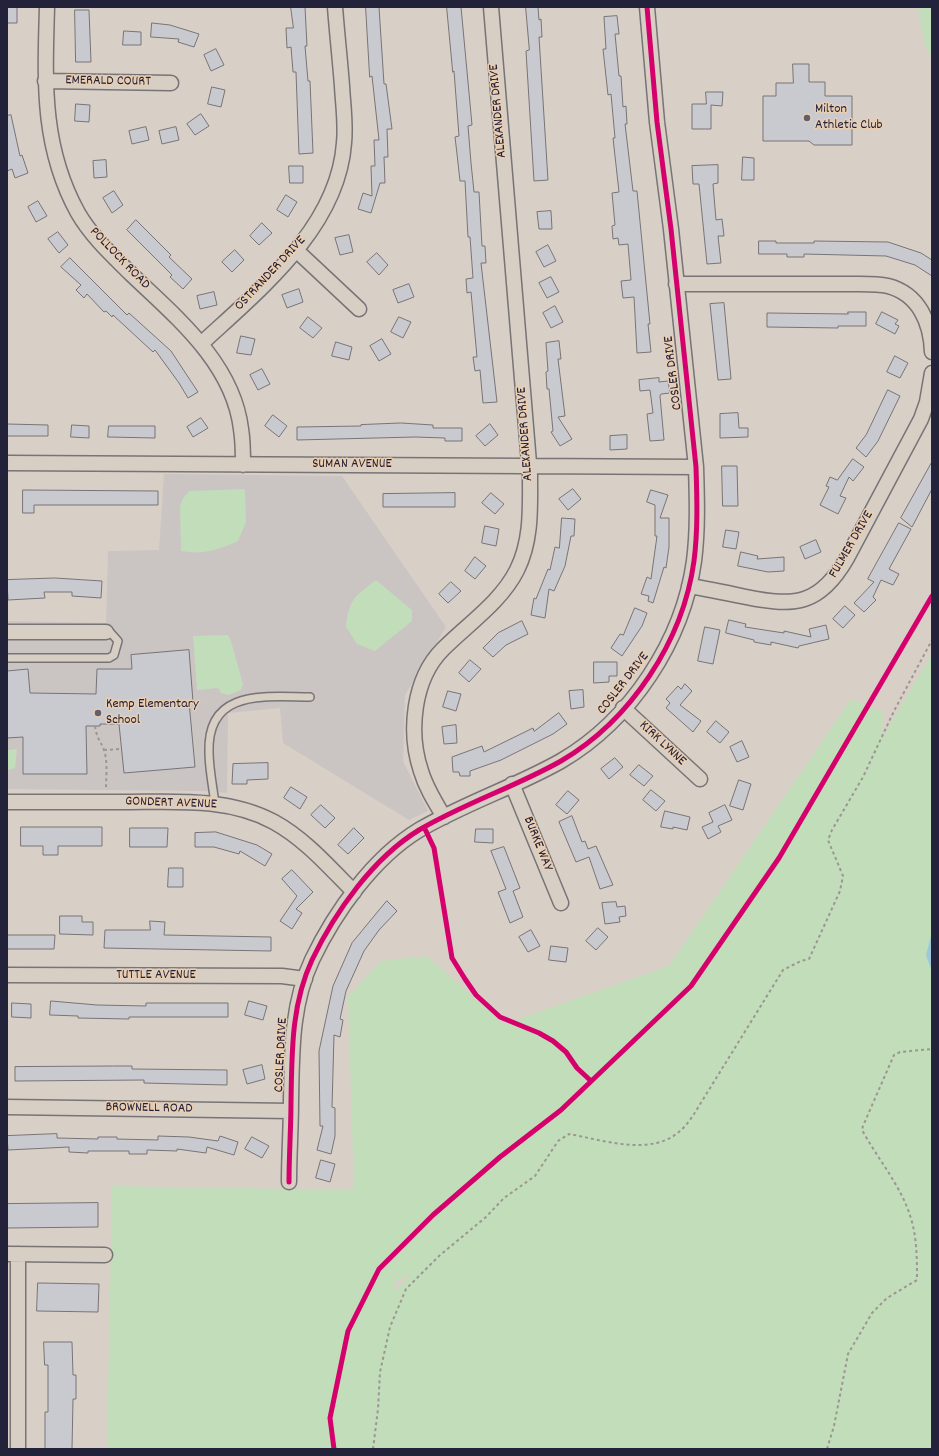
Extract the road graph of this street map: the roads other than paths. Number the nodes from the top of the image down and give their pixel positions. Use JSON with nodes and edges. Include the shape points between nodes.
{"nodes":[{"id":1,"x":47,"y":7,"type":"edge"},
{"id":2,"x":335,"y":7,"type":"edge"},
{"id":3,"x":491,"y":7,"type":"edge"},
{"id":4,"x":647,"y":7,"type":"edge"},
{"id":5,"x":46,"y":81,"type":"junction"},
{"id":6,"x":171,"y":83,"type":"dead end"},
{"id":7,"x":296,"y":250,"type":"junction"},
{"id":8,"x":676,"y":284,"type":"junction"},
{"id":9,"x":359,"y":309,"type":"dead end"},
{"id":10,"x":201,"y":344,"type":"junction"},
{"id":11,"x":932,"y":352,"type":"edge"},
{"id":12,"x":932,"y":373,"type":"edge"},
{"id":13,"x":7,"y":463,"type":"edge"},
{"id":14,"x":243,"y":465,"type":"junction"},
{"id":15,"x":529,"y":467,"type":"junction"},
{"id":16,"x":696,"y":467,"type":"junction"},
{"id":17,"x":689,"y":586,"type":"junction"},
{"id":18,"x":7,"y":632,"type":"edge"},
{"id":19,"x":106,"y":632,"type":"joint"},
{"id":20,"x":7,"y":658,"type":"edge"},
{"id":21,"x":310,"y":697,"type":"dead end"},
{"id":22,"x":623,"y":708,"type":"junction"},
{"id":23,"x":700,"y":779,"type":"dead end"},
{"id":24,"x":512,"y":784,"type":"junction"},
{"id":25,"x":7,"y":802,"type":"edge"},
{"id":26,"x":215,"y":804,"type":"junction"},
{"id":27,"x":444,"y":817,"type":"junction"},
{"id":28,"x":354,"y":892,"type":"junction"},
{"id":29,"x":561,"y":903,"type":"dead end"},
{"id":30,"x":7,"y":975,"type":"edge"},
{"id":31,"x":305,"y":979,"type":"junction"},
{"id":32,"x":7,"y":1107,"type":"edge"},
{"id":33,"x":291,"y":1111,"type":"junction"},
{"id":34,"x":289,"y":1182,"type":"dead end"},
{"id":35,"x":12,"y":1254,"type":"edge"},
{"id":36,"x":105,"y":1255,"type":"dead end"},
{"id":37,"x":18,"y":1449,"type":"edge"}],
"edges":[{"from":1,"to":5,"type":"street","name":"POLLOCK ROAD"},
{"from":2,"to":7,"type":"street","name":"OSTRANDER DRIVE","via":[[345,125],[341,164],[331,195],[309,234]]},
{"from":3,"to":15,"type":"street","name":"ALEXANDER DRIVE"},
{"from":4,"to":8,"type":"street","name":"COSLER DRIVE","via":[[657,122]]},
{"from":5,"to":6,"type":"street","name":"EMERALD COURT"},
{"from":5,"to":10,"type":"street","name":"POLLOCK ROAD","via":[[47,114],[57,163],[79,214],[105,249]]},
{"from":7,"to":9,"type":"street"},
{"from":7,"to":10,"type":"street","name":"OSTRANDER DRIVE","via":[[276,273]]},
{"from":8,"to":11,"type":"street","via":[[887,286],[898,289],[919,306],[928,325]]},
{"from":8,"to":16,"type":"street","name":"COSLER DRIVE"},
{"from":10,"to":14,"type":"street","name":"POLLOCK ROAD","via":[[218,369],[236,407],[241,428]]},
{"from":12,"to":17,"type":"street","name":"FULMER DRIVE","via":[[927,402],[916,429],[837,576],[828,585],[808,597],[790,602],[774,602]]},
{"from":13,"to":14,"type":"street","name":"SUMAN AVENUE"},
{"from":14,"to":15,"type":"street","name":"SUMAN AVENUE"},
{"from":15,"to":16,"type":"street","name":"SUMAN AVENUE"},
{"from":15,"to":27,"type":"street","name":"ALEXANDER DRIVE","via":[[529,535],[518,569],[498,597],[441,651],[429,669],[417,701],[414,718],[416,753],[427,788]]},
{"from":16,"to":17,"type":"street","name":"COSLER DRIVE","via":[[696,539]]},
{"from":17,"to":22,"type":"street","name":"COSLER DRIVE","via":[[677,623],[661,657]]},
{"from":18,"to":19,"type":"street"},
{"from":19,"to":20,"type":"lane","via":[[110,632],[118,641],[114,655],[109,658]]},
{"from":21,"to":26,"type":"lane","via":[[255,698],[233,703],[216,717],[209,751]]},
{"from":22,"to":23,"type":"street","name":"KIRK LYNNE"},
{"from":22,"to":24,"type":"street","name":"COSLER DRIVE","via":[[603,729],[563,760]]},
{"from":24,"to":27,"type":"street","name":"COSLER DRIVE"},
{"from":24,"to":29,"type":"street","name":"BURKE WAY"},
{"from":25,"to":26,"type":"street","name":"GONDERT AVENUE"},
{"from":26,"to":28,"type":"street","name":"GONDERT AVENUE","via":[[259,815],[285,829],[306,844]]},
{"from":27,"to":28,"type":"street","name":"COSLER DRIVE","via":[[418,831],[397,847]]},
{"from":28,"to":31,"type":"street","name":"COSLER DRIVE","via":[[322,941]]},
{"from":30,"to":31,"type":"street","name":"TUTTLE AVENUE","via":[[282,976]]},
{"from":31,"to":33,"type":"street","name":"COSLER DRIVE","via":[[293,1029]]},
{"from":32,"to":33,"type":"street","name":"BROWNELL ROAD"},
{"from":33,"to":34,"type":"street","name":"COSLER DRIVE"},
{"from":35,"to":36,"type":"street"},
{"from":35,"to":37,"type":"street"}]}
